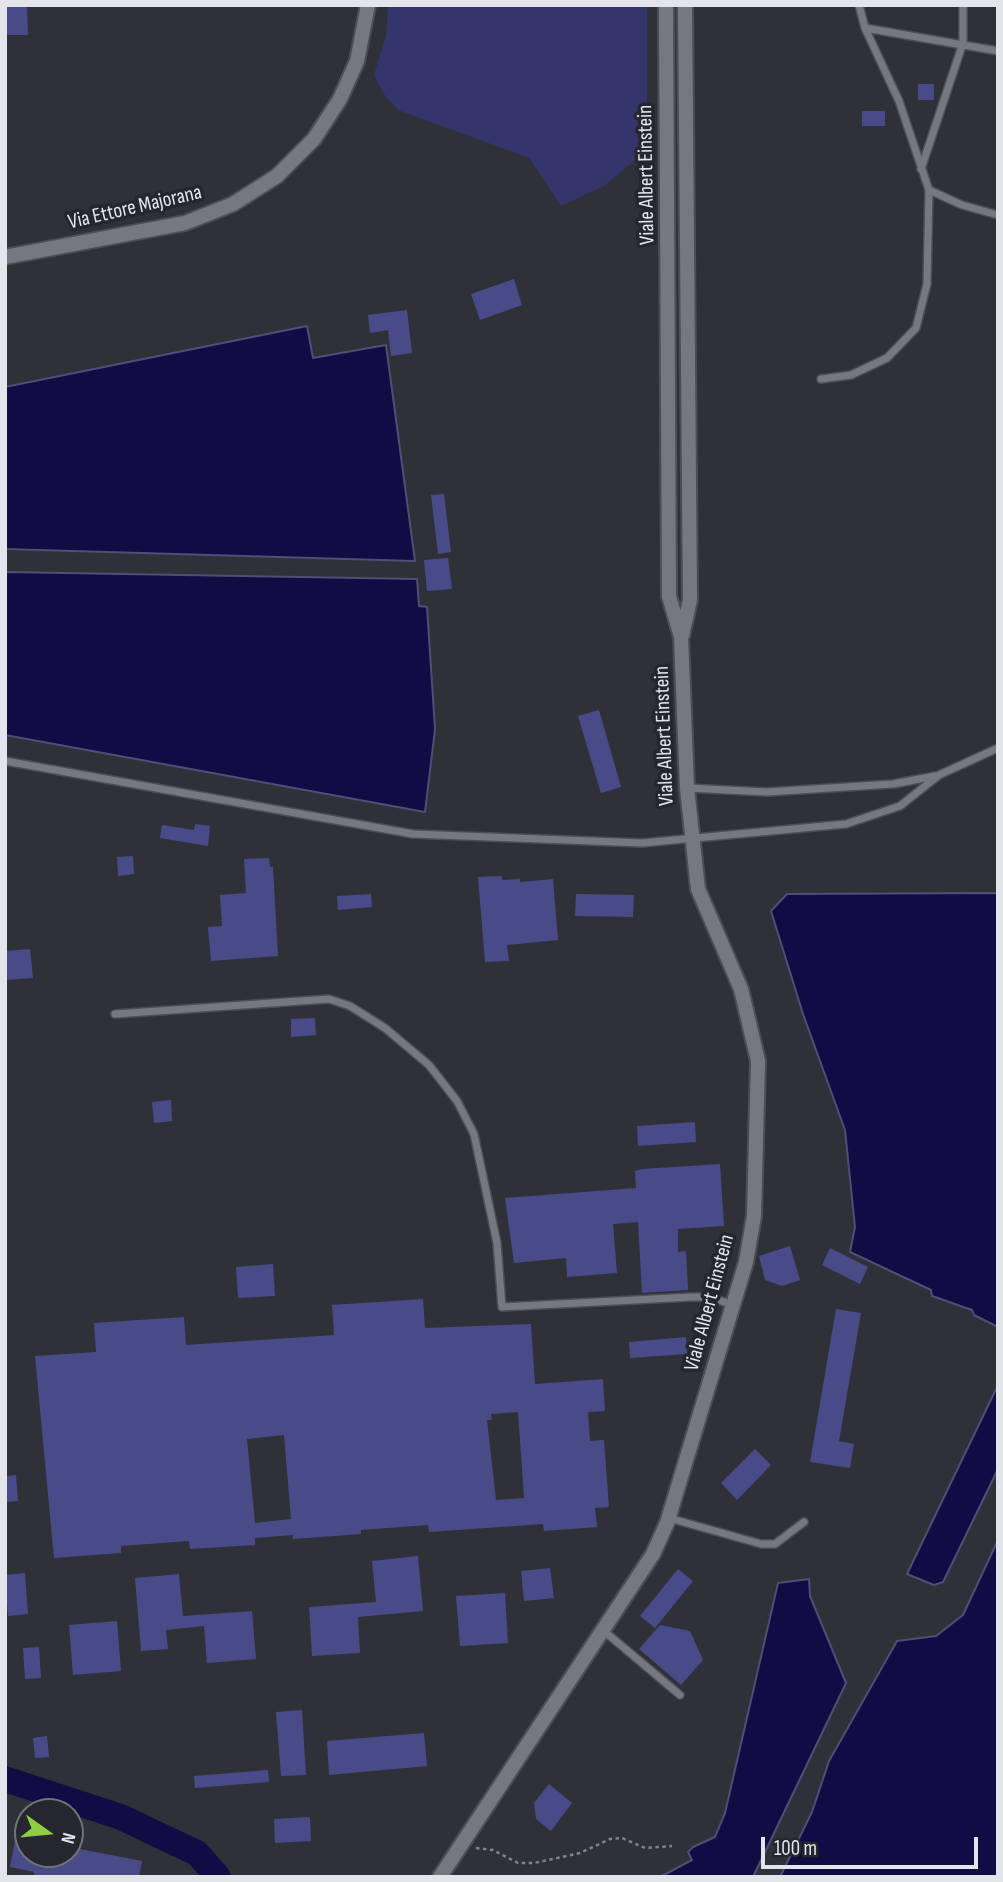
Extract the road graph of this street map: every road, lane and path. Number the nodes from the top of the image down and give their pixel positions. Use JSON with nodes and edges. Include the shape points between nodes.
{"nodes":[{"id":1,"x":368,"y":5,"type":"edge"},
{"id":2,"x":666,"y":5,"type":"edge"},
{"id":3,"x":685,"y":5,"type":"edge"},
{"id":4,"x":859,"y":5,"type":"edge"},
{"id":5,"x":963,"y":5,"type":"edge"},
{"id":6,"x":865,"y":27,"type":"junction"},
{"id":7,"x":963,"y":43,"type":"junction"},
{"id":8,"x":998,"y":51,"type":"edge"},
{"id":9,"x":921,"y":170,"type":"junction"},
{"id":10,"x":929,"y":190,"type":"junction"},
{"id":11,"x":998,"y":215,"type":"edge"},
{"id":12,"x":5,"y":257,"type":"edge"},
{"id":13,"x":688,"y":357,"type":"junction"},
{"id":14,"x":669,"y":359,"type":"junction"},
{"id":15,"x":821,"y":379,"type":"dead end"},
{"id":16,"x":669,"y":407,"type":"junction"},
{"id":17,"x":688,"y":407,"type":"junction"},
{"id":18,"x":681,"y":637,"type":"junction"},
{"id":19,"x":998,"y":748,"type":"edge"},
{"id":20,"x":5,"y":761,"type":"edge"},
{"id":21,"x":939,"y":775,"type":"junction"},
{"id":22,"x":687,"y":788,"type":"junction"},
{"id":23,"x":691,"y":837,"type":"junction"},
{"id":24,"x":115,"y":1014,"type":"dead end"},
{"id":25,"x":733,"y":1305,"type":"junction"},
{"id":26,"x":668,"y":1518,"type":"junction"},
{"id":27,"x":804,"y":1522,"type":"dead end"},
{"id":28,"x":604,"y":1631,"type":"junction"},
{"id":29,"x":680,"y":1695,"type":"dead end"},
{"id":30,"x":672,"y":1846,"type":"dead end"},
{"id":31,"x":459,"y":1847,"type":"junction"},
{"id":32,"x":440,"y":1877,"type":"edge"}],
"edges":[{"from":1,"to":12,"type":"street","name":"Via Ettore Majorana","via":[[357,61],[340,99],[314,139],[277,176],[233,204],[185,223]]},
{"from":2,"to":14,"type":"street","name":"Viale Albert Einstein"},
{"from":3,"to":13,"type":"street","name":"Viale Albert Einstein"},
{"from":4,"to":6,"type":"lane"},
{"from":5,"to":7,"type":"lane"},
{"from":6,"to":7,"type":"lane"},
{"from":6,"to":9,"type":"lane","via":[[899,101]]},
{"from":7,"to":8,"type":"lane"},
{"from":7,"to":9,"type":"lane"},
{"from":9,"to":10,"type":"lane"},
{"from":10,"to":11,"type":"lane"},
{"from":10,"to":15,"type":"lane","via":[[927,284],[916,328],[887,358],[851,375]]},
{"from":13,"to":14,"type":"lane"},
{"from":13,"to":17,"type":"street","name":"Viale Albert Einstein"},
{"from":14,"to":16,"type":"street","name":"Viale Albert Einstein"},
{"from":16,"to":17,"type":"lane"},
{"from":16,"to":18,"type":"street","name":"Viale Albert Einstein","via":[[669,596]]},
{"from":17,"to":18,"type":"street","name":"Viale Albert Einstein","via":[[690,600]]},
{"from":18,"to":22,"type":"street","name":"Viale Albert Einstein"},
{"from":19,"to":21,"type":"lane"},
{"from":20,"to":23,"type":"lane","via":[[413,834],[642,844]]},
{"from":21,"to":22,"type":"lane","via":[[893,784],[767,792]]},
{"from":21,"to":23,"type":"lane","via":[[900,806],[846,824]]},
{"from":22,"to":23,"type":"street","name":"Viale Albert Einstein"},
{"from":23,"to":25,"type":"street","name":"Viale Albert Einstein","via":[[698,889],[741,989],[758,1062],[754,1216]]},
{"from":24,"to":25,"type":"lane","via":[[329,999],[350,1006],[429,1065],[457,1101],[474,1134],[497,1243],[502,1307],[701,1297]]},
{"from":25,"to":26,"type":"street","name":"Viale Albert Einstein"},
{"from":26,"to":27,"type":"lane","via":[[761,1544],[775,1544]]},
{"from":26,"to":28,"type":"street","name":"Viale Albert Einstein","via":[[653,1554]]},
{"from":28,"to":29,"type":"lane"},
{"from":28,"to":31,"type":"street","name":"Viale Albert Einstein"},
{"from":30,"to":31,"type":"path","via":[[645,1848],[622,1838],[610,1839],[580,1853],[534,1863],[518,1863],[494,1850]]},
{"from":31,"to":32,"type":"street","name":"Viale Albert Einstein"}]}
